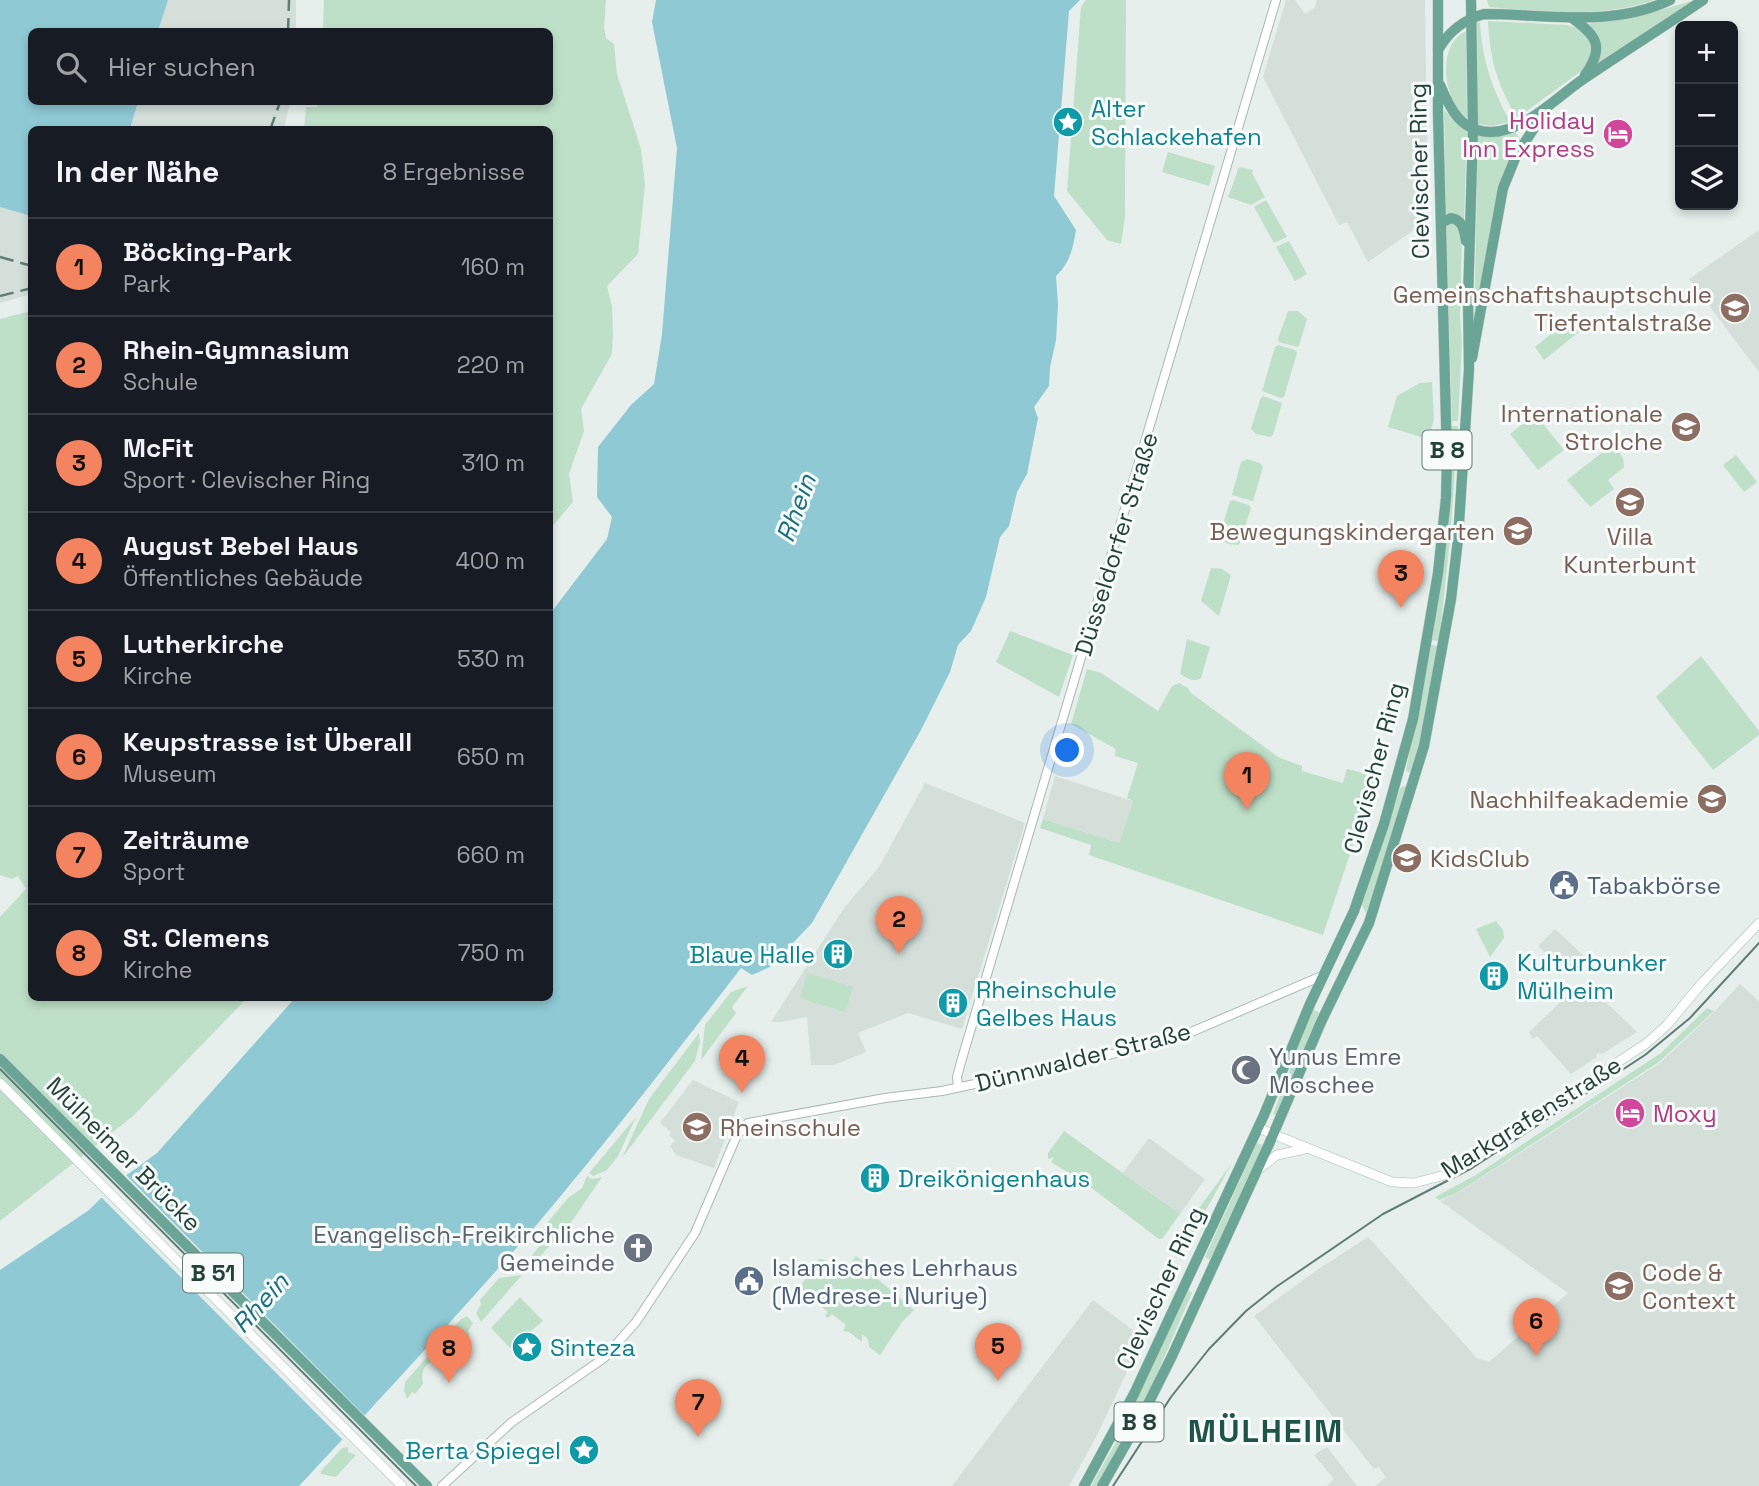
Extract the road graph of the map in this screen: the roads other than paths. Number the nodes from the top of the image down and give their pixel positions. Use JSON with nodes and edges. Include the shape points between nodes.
{"nodes":[{"id":1,"x":1276,"y":0,"type":"edge"},
{"id":2,"x":1438,"y":0,"type":"edge"},
{"id":3,"x":1471,"y":0,"type":"edge"},
{"id":4,"x":1670,"y":0,"type":"edge"},
{"id":5,"x":1703,"y":0,"type":"edge"},
{"id":6,"x":1472,"y":18,"type":"junction"},
{"id":7,"x":1572,"y":18,"type":"junction"},
{"id":8,"x":1438,"y":50,"type":"junction"},
{"id":9,"x":1438,"y":78,"type":"junction"},
{"id":10,"x":1580,"y":81,"type":"junction"},
{"id":11,"x":1548,"y":106,"type":"junction"},
{"id":12,"x":1473,"y":128,"type":"junction"},
{"id":13,"x":1441,"y":223,"type":"junction"},
{"id":14,"x":1469,"y":251,"type":"junction"},
{"id":15,"x":1469,"y":369,"type":"junction"},
{"id":16,"x":1354,"y":911,"type":"junction"},
{"id":17,"x":1759,"y":923,"type":"edge"},
{"id":18,"x":1357,"y":946,"type":"junction"},
{"id":19,"x":1348,"y":965,"type":"junction"},
{"id":20,"x":1324,"y":975,"type":"junction"},
{"id":21,"x":0,"y":1061,"type":"edge"},
{"id":22,"x":0,"y":1083,"type":"edge"},
{"id":23,"x":958,"y":1087,"type":"junction"},
{"id":24,"x":1258,"y":1128,"type":"junction"},
{"id":25,"x":1274,"y":1134,"type":"junction"},
{"id":26,"x":1308,"y":1148,"type":"junction"},
{"id":27,"x":1257,"y":1170,"type":"junction"},
{"id":28,"x":402,"y":1486,"type":"edge"},
{"id":29,"x":424,"y":1486,"type":"edge"},
{"id":30,"x":442,"y":1486,"type":"edge"},
{"id":31,"x":1084,"y":1486,"type":"edge"},
{"id":32,"x":1102,"y":1486,"type":"edge"}],
"edges":[{"from":1,"to":23,"type":"street","name":"Düsseldorfer Straße","via":[[961,1062]]},
{"from":2,"to":8,"type":"main road","name":"Clevischer Ring","number":"B 8"},
{"from":3,"to":6,"type":"main road","name":"Clevischer Ring","number":"B 8"},
{"from":4,"to":7,"type":"main road","via":[[1630,13]]},
{"from":5,"to":10,"type":"main road"},
{"from":6,"to":7,"type":"main road","via":[[1492,14]]},
{"from":6,"to":8,"type":"main road","via":[[1452,30]]},
{"from":6,"to":12,"type":"main road","name":"Clevischer Ring","number":"B 8"},
{"from":7,"to":10,"type":"main road","via":[[1590,31],[1596,44],[1596,58]]},
{"from":8,"to":9,"type":"main road","name":"Clevischer Ring","number":"B 8"},
{"from":9,"to":12,"type":"main road","via":[[1451,110]]},
{"from":9,"to":13,"type":"main road","name":"Clevischer Ring","number":"B 8"},
{"from":10,"to":11,"type":"main road"},
{"from":11,"to":12,"type":"main road","via":[[1509,129]]},
{"from":11,"to":15,"type":"main road","name":"Clevischer Ring","via":[[1516,156],[1503,188]]},
{"from":12,"to":14,"type":"main road","name":"Clevischer Ring","number":"B 8"},
{"from":13,"to":14,"type":"main road","number":"B 8","via":[[1451,218],[1461,224]]},
{"from":13,"to":16,"type":"main road","name":"Clevischer Ring","number":"B 8","via":[[1447,458],[1443,541],[1413,719]]},
{"from":14,"to":15,"type":"main road","name":"Clevischer Ring","number":"B 8"},
{"from":15,"to":18,"type":"main road","name":"Clevischer Ring","number":"B 8","via":[[1451,599],[1424,746],[1369,923]]},
{"from":16,"to":18,"type":"main road","via":[[1363,918]]},
{"from":16,"to":20,"type":"main road","name":"Clevischer Ring","number":"B 8"},
{"from":17,"to":26,"type":"main road","name":"Markgrafenstraße","via":[[1647,1043],[1445,1175],[1414,1183],[1392,1182]]},
{"from":18,"to":19,"type":"main road","name":"Clevischer Ring","number":"B 8"},
{"from":19,"to":20,"type":"main road"},
{"from":19,"to":25,"type":"main road","name":"Clevischer Ring","number":"B 8"},
{"from":20,"to":23,"type":"street","name":"Dünnwalder Straße","via":[[1182,1036]]},
{"from":20,"to":24,"type":"main road","name":"Clevischer Ring","number":"B 8"},
{"from":21,"to":29,"type":"main road","name":"Mülheimer Brücke","number":"B 51"},
{"from":22,"to":28,"type":"main road","name":"Mülheimer Brücke","number":"B 51"},
{"from":23,"to":30,"type":"street","name":"Dünnwalder Straße","via":[[756,1121],[741,1128],[695,1233],[636,1322],[604,1358],[512,1422]]},
{"from":24,"to":25,"type":"main road","name":"Markgrafenstraße"},
{"from":24,"to":31,"type":"main road","name":"Clevischer Ring","number":"B 8","via":[[1134,1394]]},
{"from":25,"to":26,"type":"main road","name":"Markgrafenstraße"},
{"from":25,"to":27,"type":"main road","name":"Clevischer Ring","number":"B 8"},
{"from":26,"to":27,"type":"main road","via":[[1277,1155]]},
{"from":27,"to":32,"type":"main road","name":"Clevischer Ring","number":"B 8","via":[[1172,1356]]}]}
